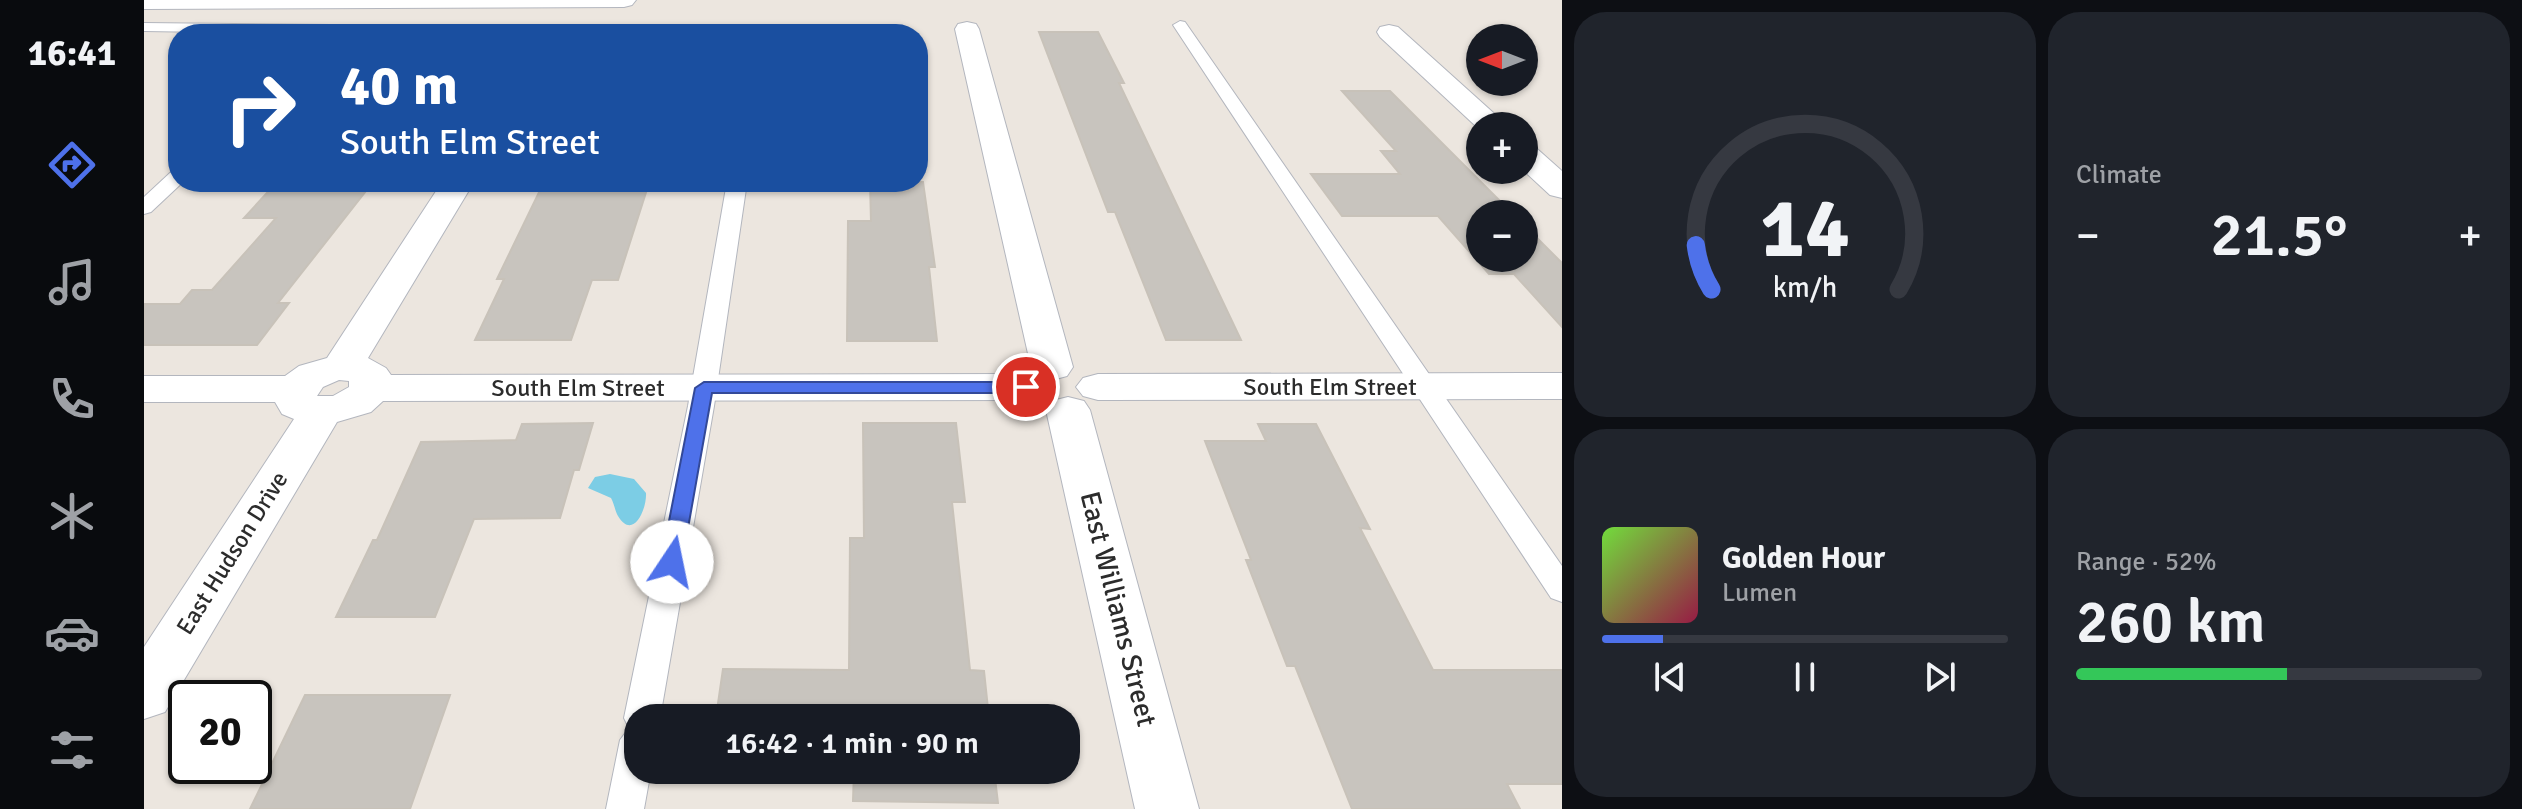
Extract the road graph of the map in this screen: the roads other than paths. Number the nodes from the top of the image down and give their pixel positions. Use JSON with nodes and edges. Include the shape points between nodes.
{"nodes":[{"id":1,"x":624,"y":0,"type":"edge"},
{"id":2,"x":144,"y":2,"type":"edge"},
{"id":3,"x":1180,"y":25,"type":"dead end"},
{"id":4,"x":144,"y":27,"type":"edge"},
{"id":5,"x":168,"y":27,"type":"edge"},
{"id":6,"x":967,"y":29,"type":"dead end"},
{"id":7,"x":1389,"y":32,"type":"dead end"},
{"id":8,"x":1478,"y":112,"type":"edge"},
{"id":9,"x":1538,"y":167,"type":"edge"},
{"id":10,"x":168,"y":185,"type":"edge"},
{"id":11,"x":1562,"y":188,"type":"edge"},
{"id":12,"x":452,"y":192,"type":"edge"},
{"id":13,"x":735,"y":192,"type":"edge"},
{"id":14,"x":144,"y":208,"type":"edge"},
{"id":15,"x":1426,"y":386,"type":"junction"},
{"id":16,"x":1562,"y":386,"type":"edge"},
{"id":17,"x":704,"y":388,"type":"junction"},
{"id":18,"x":1061,"y":388,"type":"junction"},
{"id":19,"x":144,"y":389,"type":"edge"},
{"id":20,"x":332,"y":389,"type":"junction"},
{"id":21,"x":1562,"y":590,"type":"edge"},
{"id":22,"x":144,"y":695,"type":"edge"},
{"id":23,"x":645,"y":704,"type":"edge"},
{"id":24,"x":630,"y":784,"type":"edge"},
{"id":25,"x":625,"y":809,"type":"edge"},
{"id":26,"x":1167,"y":809,"type":"edge"}],
"edges":[{"from":1,"to":2,"type":"street"},
{"from":3,"to":15,"type":"lane"},
{"from":4,"to":5,"type":"lane"},
{"from":6,"to":18,"type":"street","name":"East Williams Street"},
{"from":7,"to":8,"type":"street"},
{"from":9,"to":11,"type":"street"},
{"from":10,"to":14,"type":"lane"},
{"from":12,"to":20,"type":"street","name":"East Hudson Drive"},
{"from":13,"to":17,"type":"lane"},
{"from":15,"to":16,"type":"street","name":"South Elm Street"},
{"from":15,"to":18,"type":"street","name":"South Elm Street"},
{"from":15,"to":21,"type":"lane"},
{"from":17,"to":18,"type":"street","name":"South Elm Street"},
{"from":17,"to":20,"type":"street","name":"South Elm Street"},
{"from":17,"to":23,"type":"lane"},
{"from":18,"to":26,"type":"street","name":"East Williams Street"},
{"from":19,"to":20,"type":"street","name":"South Elm Street"},
{"from":20,"to":22,"type":"street","name":"East Hudson Drive"},
{"from":24,"to":25,"type":"lane"}]}
